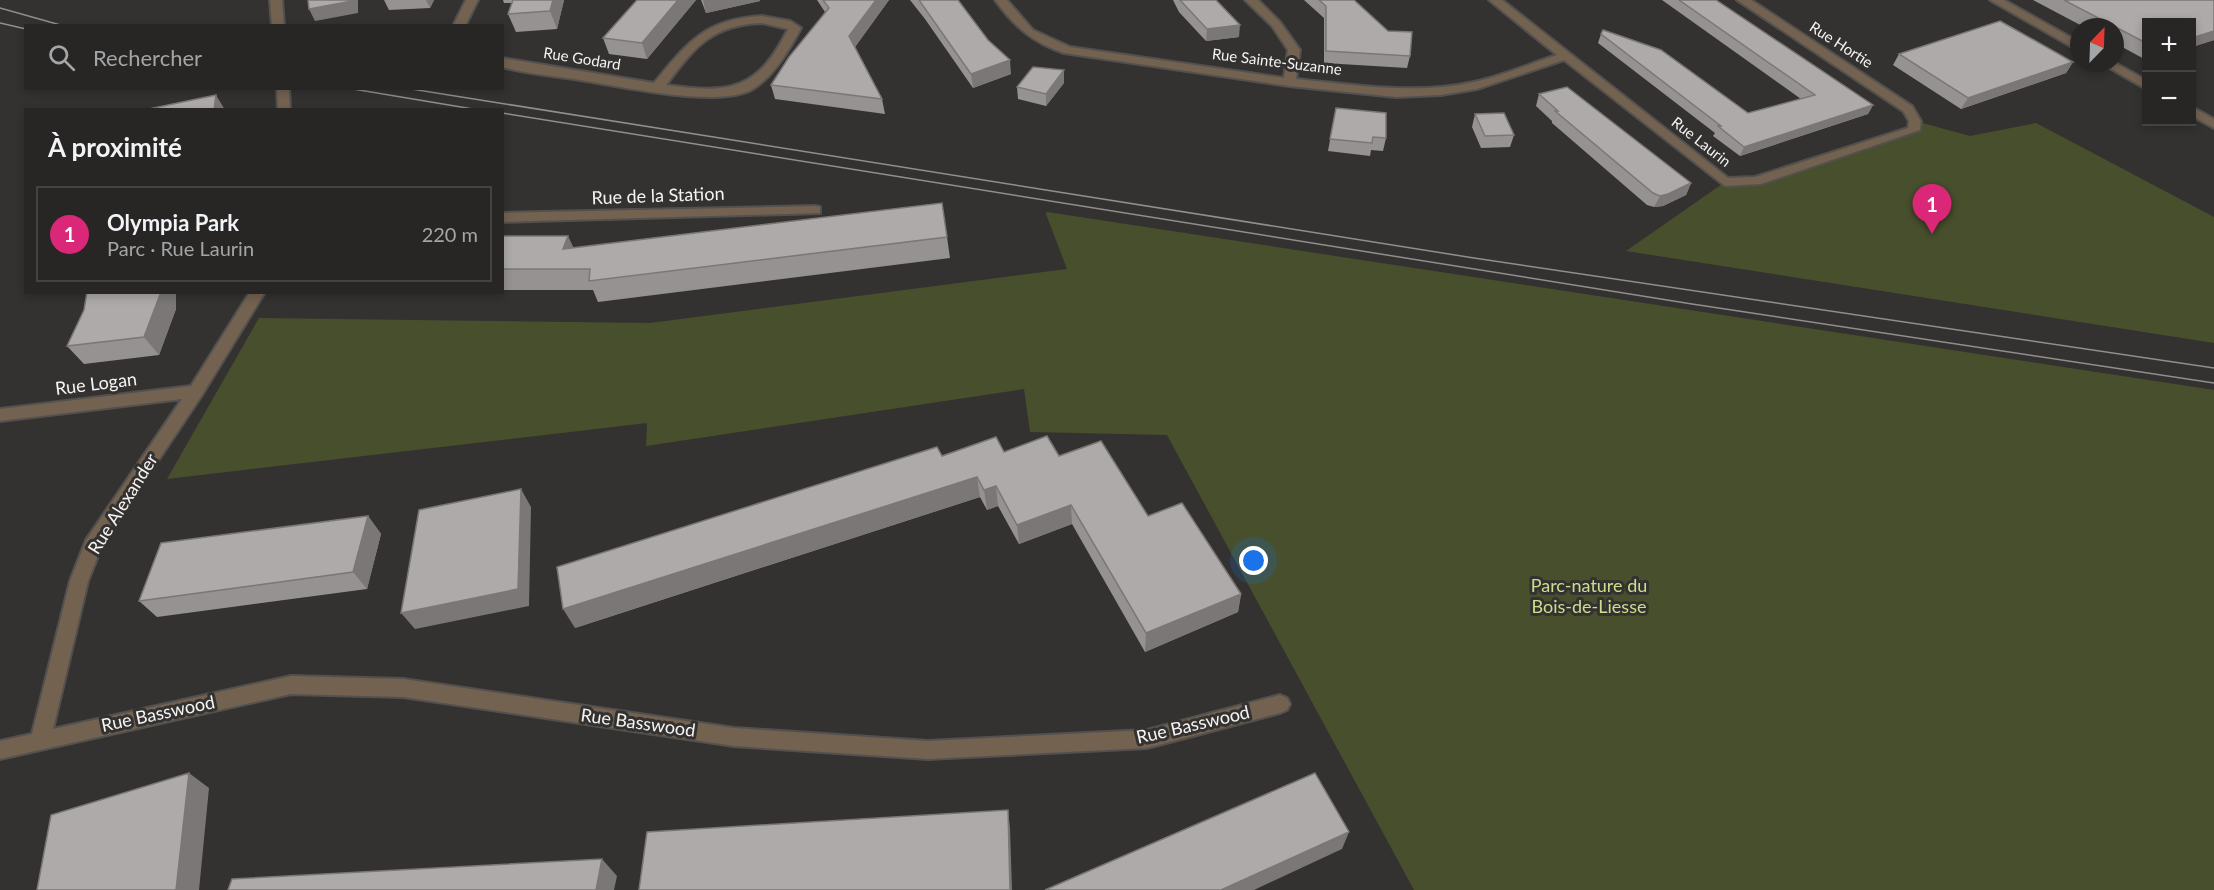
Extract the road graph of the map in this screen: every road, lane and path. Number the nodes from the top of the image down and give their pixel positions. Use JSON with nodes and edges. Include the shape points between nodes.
{"nodes":[{"id":1,"x":276,"y":0,"type":"edge"},
{"id":2,"x":472,"y":0,"type":"edge"},
{"id":3,"x":1001,"y":0,"type":"edge"},
{"id":4,"x":1251,"y":0,"type":"edge"},
{"id":5,"x":1495,"y":0,"type":"edge"},
{"id":6,"x":1743,"y":0,"type":"edge"},
{"id":7,"x":1996,"y":0,"type":"edge"},
{"id":8,"x":278,"y":24,"type":"edge"},
{"id":9,"x":460,"y":24,"type":"edge"},
{"id":10,"x":2070,"y":42,"type":"edge"},
{"id":11,"x":1565,"y":56,"type":"junction"},
{"id":12,"x":504,"y":63,"type":"edge"},
{"id":13,"x":2123,"y":72,"type":"edge"},
{"id":14,"x":1289,"y":82,"type":"junction"},
{"id":15,"x":2142,"y":83,"type":"edge"},
{"id":16,"x":657,"y":87,"type":"junction"},
{"id":17,"x":283,"y":90,"type":"edge"},
{"id":18,"x":284,"y":108,"type":"edge"},
{"id":19,"x":2196,"y":113,"type":"edge"},
{"id":20,"x":1915,"y":122,"type":"joint"},
{"id":21,"x":2214,"y":124,"type":"edge"},
{"id":22,"x":815,"y":210,"type":"dead end"},
{"id":23,"x":504,"y":218,"type":"edge"},
{"id":24,"x":257,"y":294,"type":"edge"},
{"id":25,"x":196,"y":391,"type":"junction"},
{"id":26,"x":0,"y":415,"type":"edge"},
{"id":27,"x":1280,"y":704,"type":"dead end"},
{"id":28,"x":41,"y":739,"type":"junction"},
{"id":29,"x":0,"y":750,"type":"edge"}],
"edges":[{"from":1,"to":8,"type":"street"},
{"from":2,"to":9,"type":"street"},
{"from":3,"to":14,"type":"street","name":"Rue Sainte-Suzanne","via":[[1025,31],[1042,43]]},
{"from":4,"to":14,"type":"street","via":[[1276,24],[1294,50]]},
{"from":5,"to":11,"type":"street","name":"Rue Laurin"},
{"from":6,"to":20,"type":"street","name":"Rue Hortie","via":[[1908,109]]},
{"from":7,"to":10,"type":"street"},
{"from":11,"to":14,"type":"street","name":"Rue Sainte-Suzanne","via":[[1513,75],[1441,91],[1396,93]]},
{"from":11,"to":20,"type":"street","name":"Rue Laurin","via":[[1725,182],[1756,181],[1914,130]]},
{"from":12,"to":16,"type":"street","name":"Rue Godard"},
{"from":13,"to":15,"type":"street"},
{"from":16,"to":16,"type":"street","name":"Rue Godard","via":[[733,93],[749,86],[786,46],[795,28],[777,20],[762,20],[713,30],[695,43]]},
{"from":17,"to":18,"type":"street"},
{"from":19,"to":21,"type":"street"},
{"from":22,"to":23,"type":"street","name":"Rue de la Station"},
{"from":24,"to":25,"type":"street","name":"Rue Alexander"},
{"from":25,"to":26,"type":"street","name":"Rue Logan"},
{"from":25,"to":28,"type":"street","name":"Rue Alexander","via":[[96,540],[80,581]]},
{"from":27,"to":28,"type":"street","name":"Rue Basswood","via":[[1147,739],[928,750],[734,737],[404,688],[291,685]]},
{"from":28,"to":29,"type":"street","name":"Rue Basswood"}]}
